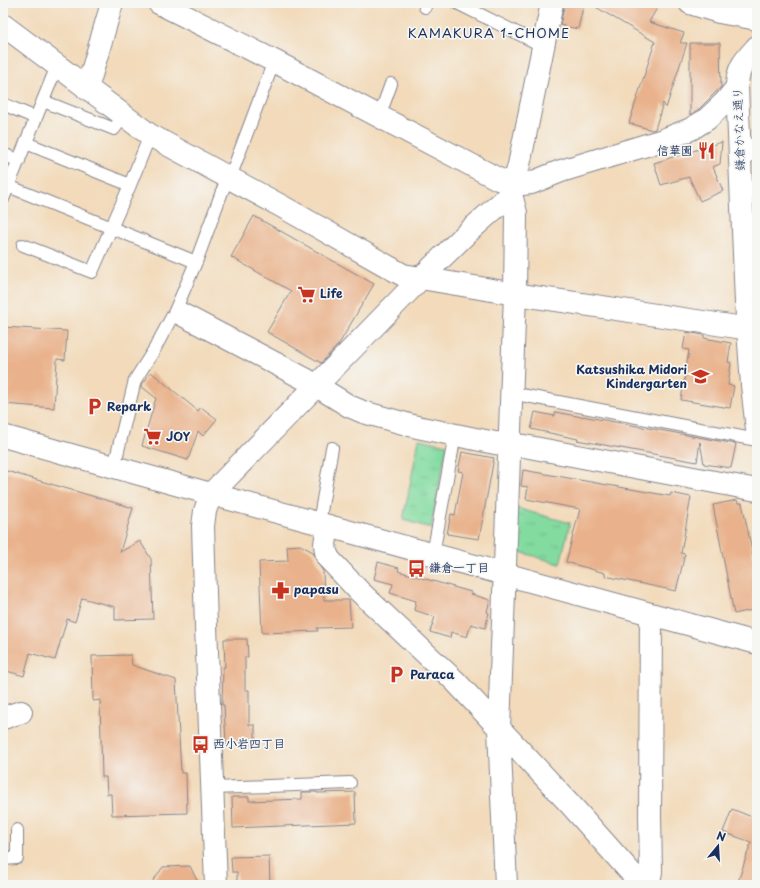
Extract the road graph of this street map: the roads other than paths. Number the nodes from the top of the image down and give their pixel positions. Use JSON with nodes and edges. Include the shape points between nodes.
{"nodes":[{"id":1,"x":112,"y":3,"type":"edge"},
{"id":2,"x":159,"y":3,"type":"edge"},
{"id":3,"x":457,"y":3,"type":"edge"},
{"id":4,"x":552,"y":3,"type":"edge"},
{"id":5,"x":690,"y":3,"type":"edge"},
{"id":6,"x":731,"y":9,"type":"edge"},
{"id":7,"x":757,"y":19,"type":"edge"},
{"id":8,"x":3,"y":25,"type":"edge"},
{"id":9,"x":543,"y":46,"type":"junction"},
{"id":10,"x":757,"y":47,"type":"edge"},
{"id":11,"x":274,"y":61,"type":"junction"},
{"id":12,"x":57,"y":66,"type":"junction"},
{"id":13,"x":738,"y":78,"type":"junction"},
{"id":14,"x":391,"y":84,"type":"dead end"},
{"id":15,"x":87,"y":89,"type":"junction"},
{"id":16,"x":43,"y":101,"type":"junction"},
{"id":17,"x":3,"y":104,"type":"edge"},
{"id":18,"x":124,"y":116,"type":"junction"},
{"id":19,"x":379,"y":117,"type":"junction"},
{"id":20,"x":36,"y":118,"type":"junction"},
{"id":21,"x":150,"y":135,"type":"junction"},
{"id":22,"x":26,"y":143,"type":"junction"},
{"id":23,"x":748,"y":150,"type":"edge"},
{"id":24,"x":3,"y":154,"type":"edge"},
{"id":25,"x":19,"y":161,"type":"junction"},
{"id":26,"x":229,"y":178,"type":"junction"},
{"id":27,"x":130,"y":185,"type":"junction"},
{"id":28,"x":8,"y":186,"type":"junction"},
{"id":29,"x":512,"y":190,"type":"junction"},
{"id":30,"x":3,"y":199,"type":"edge"},
{"id":31,"x":112,"y":228,"type":"junction"},
{"id":32,"x":23,"y":245,"type":"dead end"},
{"id":33,"x":196,"y":262,"type":"junction"},
{"id":34,"x":420,"y":279,"type":"junction"},
{"id":35,"x":515,"y":294,"type":"junction"},
{"id":36,"x":178,"y":312,"type":"junction"},
{"id":37,"x":753,"y":330,"type":"edge"},
{"id":38,"x":316,"y":386,"type":"junction"},
{"id":39,"x":511,"y":393,"type":"junction"},
{"id":40,"x":757,"y":430,"type":"edge"},
{"id":41,"x":455,"y":435,"type":"junction"},
{"id":42,"x":3,"y":436,"type":"edge"},
{"id":43,"x":757,"y":440,"type":"edge"},
{"id":44,"x":509,"y":445,"type":"junction"},
{"id":45,"x":332,"y":448,"type":"dead end"},
{"id":46,"x":114,"y":467,"type":"junction"},
{"id":47,"x":757,"y":490,"type":"edge"},
{"id":48,"x":211,"y":494,"type":"junction"},
{"id":49,"x":324,"y":525,"type":"junction"},
{"id":50,"x":433,"y":554,"type":"junction"},
{"id":51,"x":505,"y":574,"type":"junction"},
{"id":52,"x":651,"y":615,"type":"junction"},
{"id":53,"x":757,"y":643,"type":"edge"},
{"id":54,"x":499,"y":729,"type":"junction"},
{"id":55,"x":350,"y":783,"type":"dead end"},
{"id":56,"x":213,"y":788,"type":"junction"},
{"id":57,"x":17,"y":830,"type":"dead end"},
{"id":58,"x":3,"y":859,"type":"edge"},
{"id":59,"x":216,"y":885,"type":"edge"},
{"id":60,"x":506,"y":885,"type":"edge"},
{"id":61,"x":642,"y":885,"type":"edge"},
{"id":62,"x":648,"y":885,"type":"edge"}],
"edges":[{"from":1,"to":15,"type":"street"},
{"from":2,"to":11,"type":"street"},
{"from":3,"to":9,"type":"lane"},
{"from":4,"to":9,"type":"street"},
{"from":5,"to":6,"type":"street"},
{"from":6,"to":7,"type":"street"},
{"from":8,"to":12,"type":"street"},
{"from":9,"to":29,"type":"street"},
{"from":10,"to":13,"type":"street"},
{"from":11,"to":19,"type":"street"},
{"from":11,"to":26,"type":"lane"},
{"from":12,"to":15,"type":"street"},
{"from":12,"to":16,"type":"lane"},
{"from":13,"to":23,"type":"street","name":"鎌倉かなえ通り"},
{"from":13,"to":29,"type":"street","via":[[717,111],[691,129],[561,171]]},
{"from":14,"to":19,"type":"lane"},
{"from":15,"to":18,"type":"street"},
{"from":16,"to":18,"type":"lane","via":[[114,129]]},
{"from":16,"to":20,"type":"lane"},
{"from":17,"to":20,"type":"lane"},
{"from":18,"to":21,"type":"street"},
{"from":19,"to":29,"type":"street","via":[[498,179]]},
{"from":20,"to":22,"type":"lane"},
{"from":21,"to":26,"type":"street"},
{"from":21,"to":27,"type":"lane"},
{"from":22,"to":25,"type":"lane"},
{"from":22,"to":27,"type":"lane"},
{"from":23,"to":37,"type":"street","name":"鎌倉かなえ通り"},
{"from":24,"to":25,"type":"lane"},
{"from":25,"to":28,"type":"lane"},
{"from":26,"to":33,"type":"lane"},
{"from":26,"to":34,"type":"street","via":[[403,275]]},
{"from":27,"to":31,"type":"lane"},
{"from":28,"to":30,"type":"lane"},
{"from":28,"to":31,"type":"lane"},
{"from":29,"to":34,"type":"street"},
{"from":29,"to":35,"type":"street","via":[[516,213]]},
{"from":31,"to":32,"type":"lane","via":[[92,272]]},
{"from":31,"to":33,"type":"lane"},
{"from":33,"to":36,"type":"lane"},
{"from":34,"to":35,"type":"street"},
{"from":34,"to":38,"type":"street"},
{"from":35,"to":37,"type":"street"},
{"from":35,"to":39,"type":"street"},
{"from":36,"to":38,"type":"street"},
{"from":36,"to":46,"type":"lane","via":[[135,380]]},
{"from":37,"to":40,"type":"street","name":"鎌倉かなえ通り"},
{"from":38,"to":41,"type":"street","via":[[363,412]]},
{"from":38,"to":48,"type":"street"},
{"from":39,"to":43,"type":"lane"},
{"from":39,"to":44,"type":"street"},
{"from":41,"to":44,"type":"street"},
{"from":41,"to":50,"type":"lane"},
{"from":42,"to":46,"type":"street"},
{"from":44,"to":47,"type":"street"},
{"from":44,"to":51,"type":"street"},
{"from":45,"to":49,"type":"lane"},
{"from":46,"to":48,"type":"street"},
{"from":48,"to":49,"type":"street"},
{"from":48,"to":56,"type":"street","via":[[203,526]]},
{"from":49,"to":50,"type":"street"},
{"from":49,"to":54,"type":"street","via":[[326,552],[329,558],[359,591],[455,681]]},
{"from":50,"to":51,"type":"street"},
{"from":51,"to":52,"type":"street"},
{"from":51,"to":54,"type":"street"},
{"from":52,"to":53,"type":"street"},
{"from":52,"to":62,"type":"street","via":[[651,872]]},
{"from":54,"to":60,"type":"street"},
{"from":54,"to":61,"type":"street"},
{"from":55,"to":56,"type":"lane"},
{"from":56,"to":59,"type":"street"},
{"from":57,"to":58,"type":"lane","via":[[17,858]]}]}
